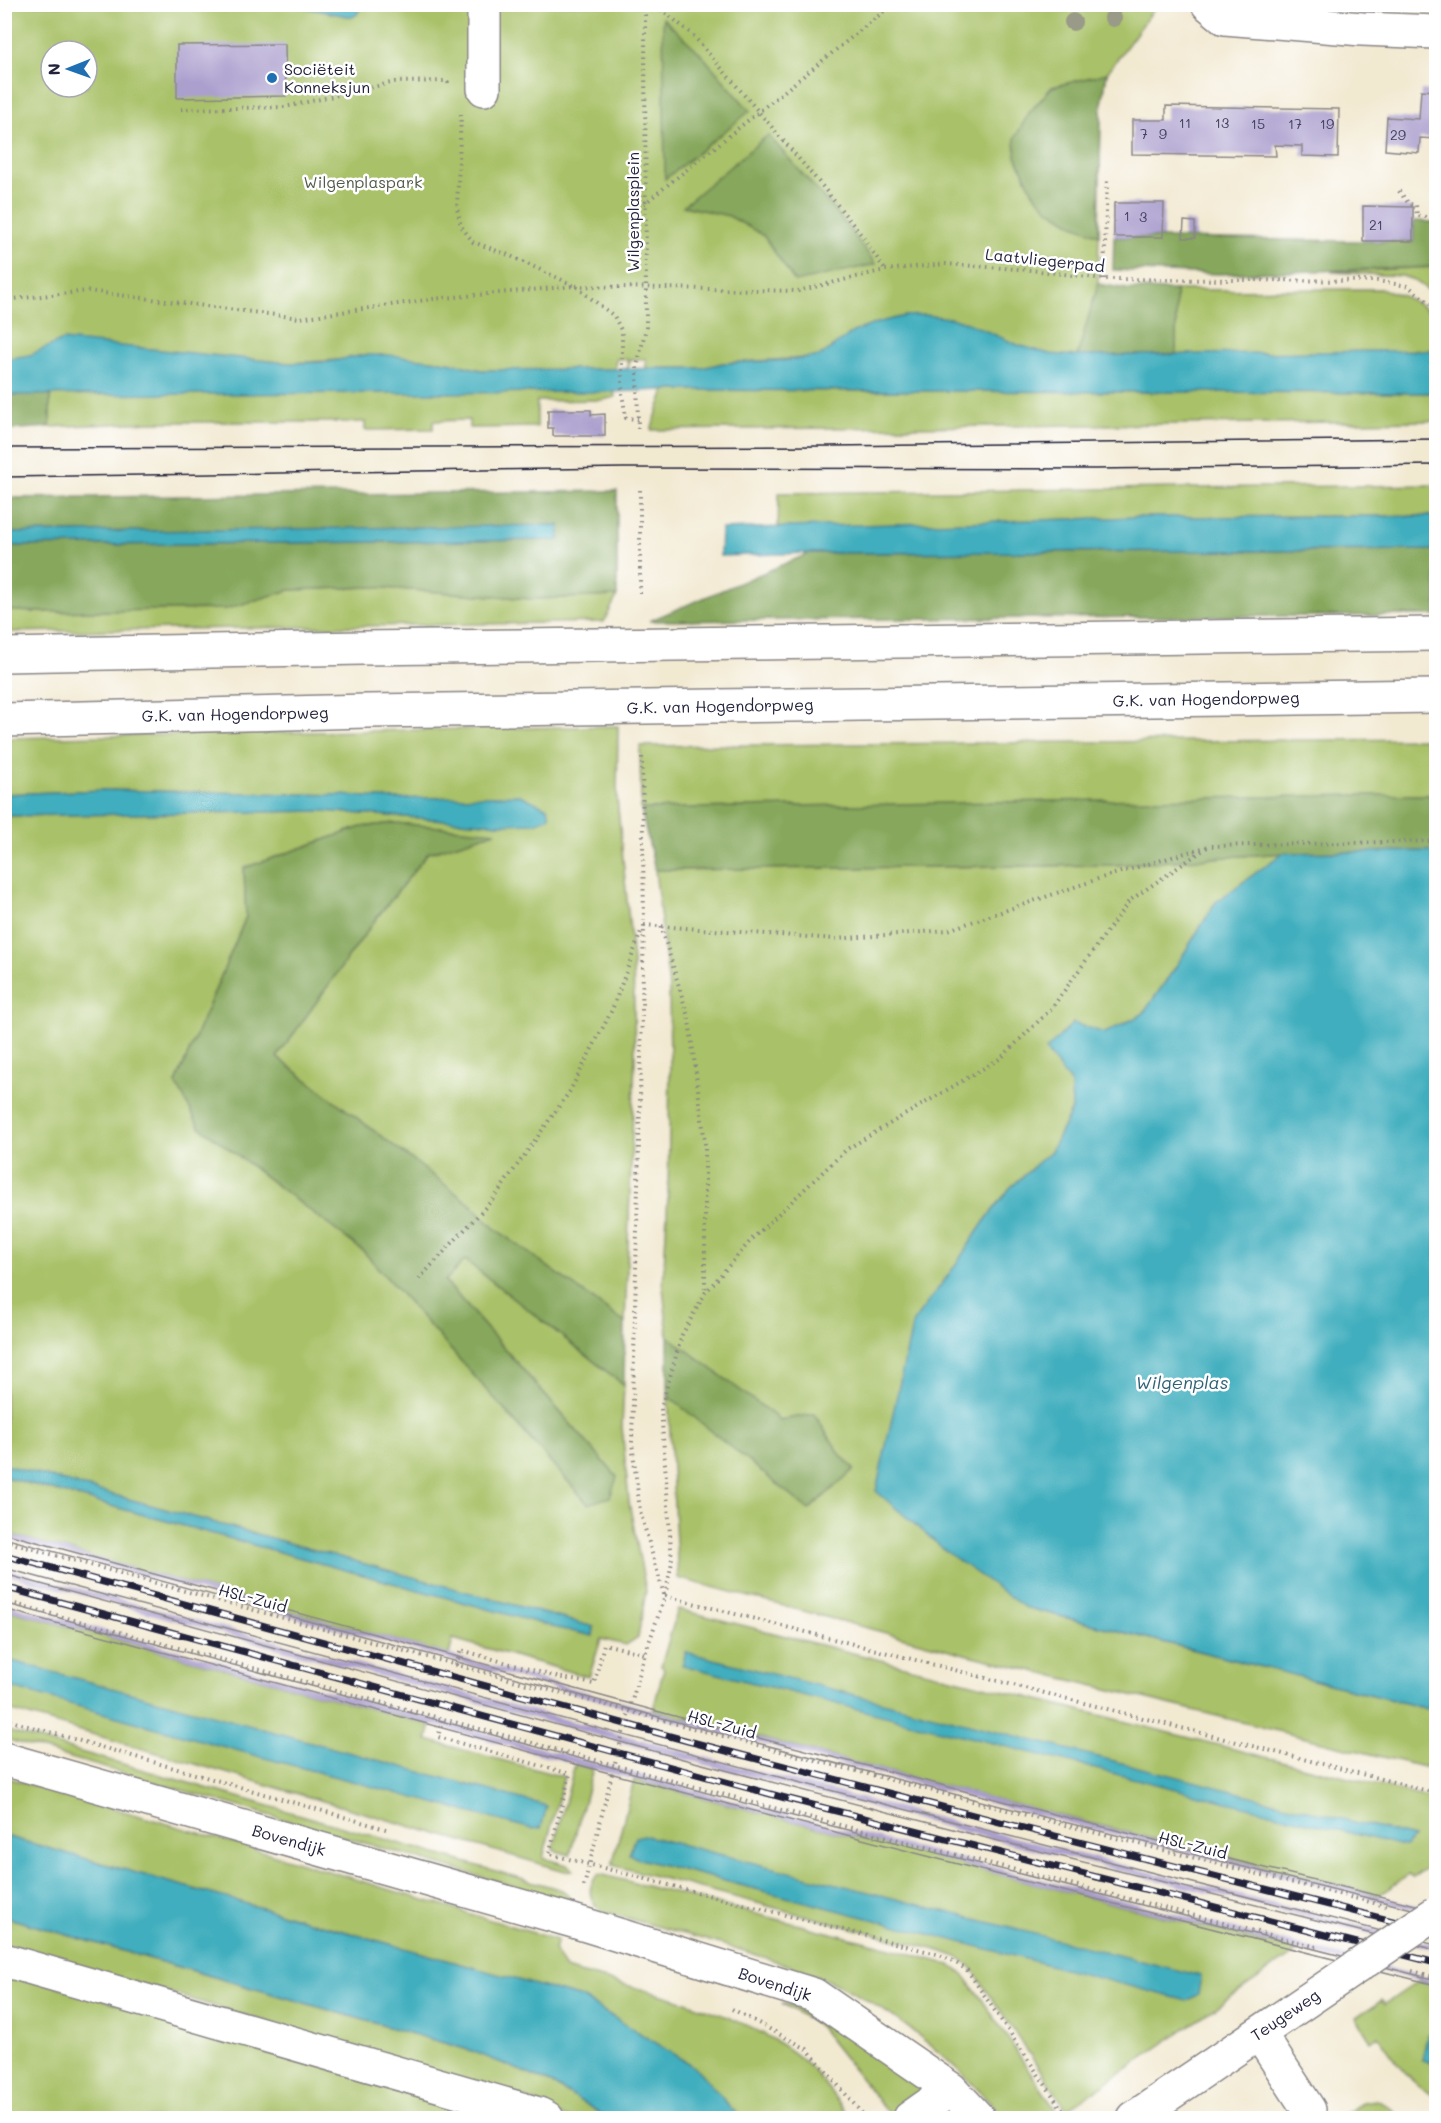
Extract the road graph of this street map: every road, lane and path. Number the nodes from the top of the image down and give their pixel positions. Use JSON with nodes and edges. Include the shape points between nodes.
{"nodes":[{"id":1,"x":484,"y":4,"type":"edge"},
{"id":2,"x":893,"y":4,"type":"edge"},
{"id":3,"x":1208,"y":4,"type":"edge"},
{"id":4,"x":643,"y":5,"type":"edge"},
{"id":5,"x":1437,"y":32,"type":"edge"},
{"id":6,"x":466,"y":94,"type":"junction"},
{"id":7,"x":180,"y":109,"type":"dead end"},
{"id":8,"x":760,"y":113,"type":"junction"},
{"id":9,"x":1107,"y":177,"type":"dead end"},
{"id":10,"x":1398,"y":191,"type":"dead end"},
{"id":11,"x":644,"y":204,"type":"junction"},
{"id":12,"x":1437,"y":218,"type":"edge"},
{"id":13,"x":885,"y":270,"type":"junction"},
{"id":14,"x":1104,"y":279,"type":"junction"},
{"id":15,"x":575,"y":286,"type":"junction"},
{"id":16,"x":645,"y":288,"type":"junction"},
{"id":17,"x":4,"y":300,"type":"edge"},
{"id":18,"x":1437,"y":308,"type":"edge"},
{"id":19,"x":638,"y":419,"type":"junction"},
{"id":20,"x":638,"y":429,"type":"dead end"},
{"id":21,"x":639,"y":490,"type":"dead end"},
{"id":22,"x":640,"y":593,"type":"dead end"},
{"id":23,"x":1437,"y":634,"type":"edge"},
{"id":24,"x":4,"y":656,"type":"edge"},
{"id":25,"x":1437,"y":696,"type":"edge"},
{"id":26,"x":4,"y":720,"type":"edge"},
{"id":27,"x":642,"y":757,"type":"dead end"},
{"id":28,"x":1437,"y":841,"type":"edge"},
{"id":29,"x":1209,"y":846,"type":"junction"},
{"id":30,"x":644,"y":925,"type":"junction"},
{"id":31,"x":661,"y":926,"type":"junction"},
{"id":32,"x":419,"y":1279,"type":"dead end"},
{"id":33,"x":705,"y":1293,"type":"junction"},
{"id":34,"x":4,"y":1541,"type":"edge"},
{"id":35,"x":665,"y":1596,"type":"junction"},
{"id":36,"x":4,"y":1601,"type":"edge"},
{"id":37,"x":645,"y":1654,"type":"junction"},
{"id":38,"x":456,"y":1665,"type":"junction"},
{"id":39,"x":442,"y":1720,"type":"junction"},
{"id":40,"x":4,"y":1759,"type":"edge"},
{"id":41,"x":1437,"y":1793,"type":"edge"},
{"id":42,"x":589,"y":1864,"type":"junction"},
{"id":43,"x":584,"y":1886,"type":"dead end"},
{"id":44,"x":1391,"y":1907,"type":"dead end"},
{"id":45,"x":1437,"y":1913,"type":"edge"},
{"id":46,"x":1327,"y":1950,"type":"dead end"},
{"id":47,"x":4,"y":1960,"type":"edge"},
{"id":48,"x":1404,"y":1969,"type":"dead end"},
{"id":49,"x":1437,"y":1977,"type":"edge"},
{"id":50,"x":730,"y":2008,"type":"dead end"},
{"id":51,"x":1259,"y":2033,"type":"junction"},
{"id":52,"x":951,"y":2089,"type":"junction"},
{"id":53,"x":1309,"y":2110,"type":"dead end"},
{"id":54,"x":547,"y":2118,"type":"edge"},
{"id":55,"x":866,"y":2118,"type":"edge"},
{"id":56,"x":910,"y":2118,"type":"edge"},
{"id":57,"x":978,"y":2118,"type":"edge"},
{"id":58,"x":1068,"y":2118,"type":"edge"},
{"id":59,"x":1134,"y":2118,"type":"edge"}],
"edges":[{"from":1,"to":6,"type":"main road"},
{"from":2,"to":8,"type":"path"},
{"from":3,"to":5,"type":"main road","via":[[1225,18]]},
{"from":4,"to":8,"type":"path","via":[[662,10],[692,34]]},
{"from":4,"to":11,"type":"path","name":"Wilgenplasplein"},
{"from":6,"to":7,"type":"path","via":[[447,81],[395,82],[285,107]]},
{"from":6,"to":15,"type":"path","via":[[457,208],[460,226],[473,242]]},
{"from":8,"to":11,"type":"path"},
{"from":8,"to":13,"type":"path","via":[[857,229]]},
{"from":9,"to":14,"type":"path"},
{"from":10,"to":12,"type":"path","via":[[1416,206],[1416,216]]},
{"from":11,"to":16,"type":"path","name":"Wilgenplasplein"},
{"from":13,"to":14,"type":"path","name":"Laatvliegerpad","via":[[945,264]]},
{"from":13,"to":16,"type":"path","name":"Laatvliegerpad","via":[[798,291]]},
{"from":14,"to":18,"type":"path","name":"Laatvliegerpad","via":[[1377,281],[1408,286]]},
{"from":15,"to":16,"type":"path","name":"Laatvliegerpad"},
{"from":15,"to":17,"type":"path","name":"Laatvliegerpad","via":[[432,298],[299,318],[88,291]]},
{"from":15,"to":19,"type":"path","via":[[619,323],[626,418]]},
{"from":16,"to":19,"type":"path","name":"Wilgenplasplein","via":[[646,328],[637,366]]},
{"from":19,"to":20,"type":"path","name":"Wilgenplasplein"},
{"from":21,"to":22,"type":"path"},
{"from":23,"to":24,"type":"main road"},
{"from":25,"to":26,"type":"main road","name":"G.K. van Hogendorpweg"},
{"from":27,"to":30,"type":"path"},
{"from":28,"to":29,"type":"path"},
{"from":29,"to":31,"type":"path","via":[[948,930],[836,939]]},
{"from":29,"to":33,"type":"path","via":[[1130,901],[1051,1009],[1000,1058],[847,1149],[753,1238]]},
{"from":30,"to":31,"type":"path"},
{"from":30,"to":32,"type":"path","via":[[612,1010],[570,1091],[494,1198]]},
{"from":30,"to":35,"type":"path","via":[[632,1443],[640,1511]]},
{"from":31,"to":33,"type":"path","via":[[689,1020],[705,1143]]},
{"from":33,"to":35,"type":"path","via":[[682,1335],[661,1408],[672,1562]]},
{"from":34,"to":38,"type":"path","name":"HSL-Zuid"},
{"from":35,"to":37,"type":"path"},
{"from":35,"to":41,"type":"path"},
{"from":36,"to":39,"type":"path"},
{"from":37,"to":38,"type":"path","via":[[604,1644],[594,1684],[461,1650]]},
{"from":37,"to":42,"type":"path","bridge":true},
{"from":38,"to":44,"type":"path","name":"HSL-Zuid","via":[[976,1803]]},
{"from":39,"to":42,"type":"path","via":[[438,1737],[570,1774],[549,1854]]},
{"from":39,"to":46,"type":"path"},
{"from":40,"to":52,"type":"main road","name":"Bovendijk","via":[[562,1918],[814,1995]]},
{"from":42,"to":43,"type":"path"},
{"from":42,"to":58,"type":"path","via":[[953,1961],[967,1970],[985,1994]]},
{"from":45,"to":51,"type":"main road","name":"Teugeweg","bridge":true},
{"from":47,"to":54,"type":"main road"},
{"from":48,"to":49,"type":"path"},
{"from":50,"to":55,"type":"path","via":[[807,2049]]},
{"from":51,"to":53,"type":"main road"},
{"from":51,"to":59,"type":"main road","name":"Teugeweg"},
{"from":52,"to":56,"type":"main road"},
{"from":52,"to":57,"type":"main road","name":"Bovendijk"}]}
